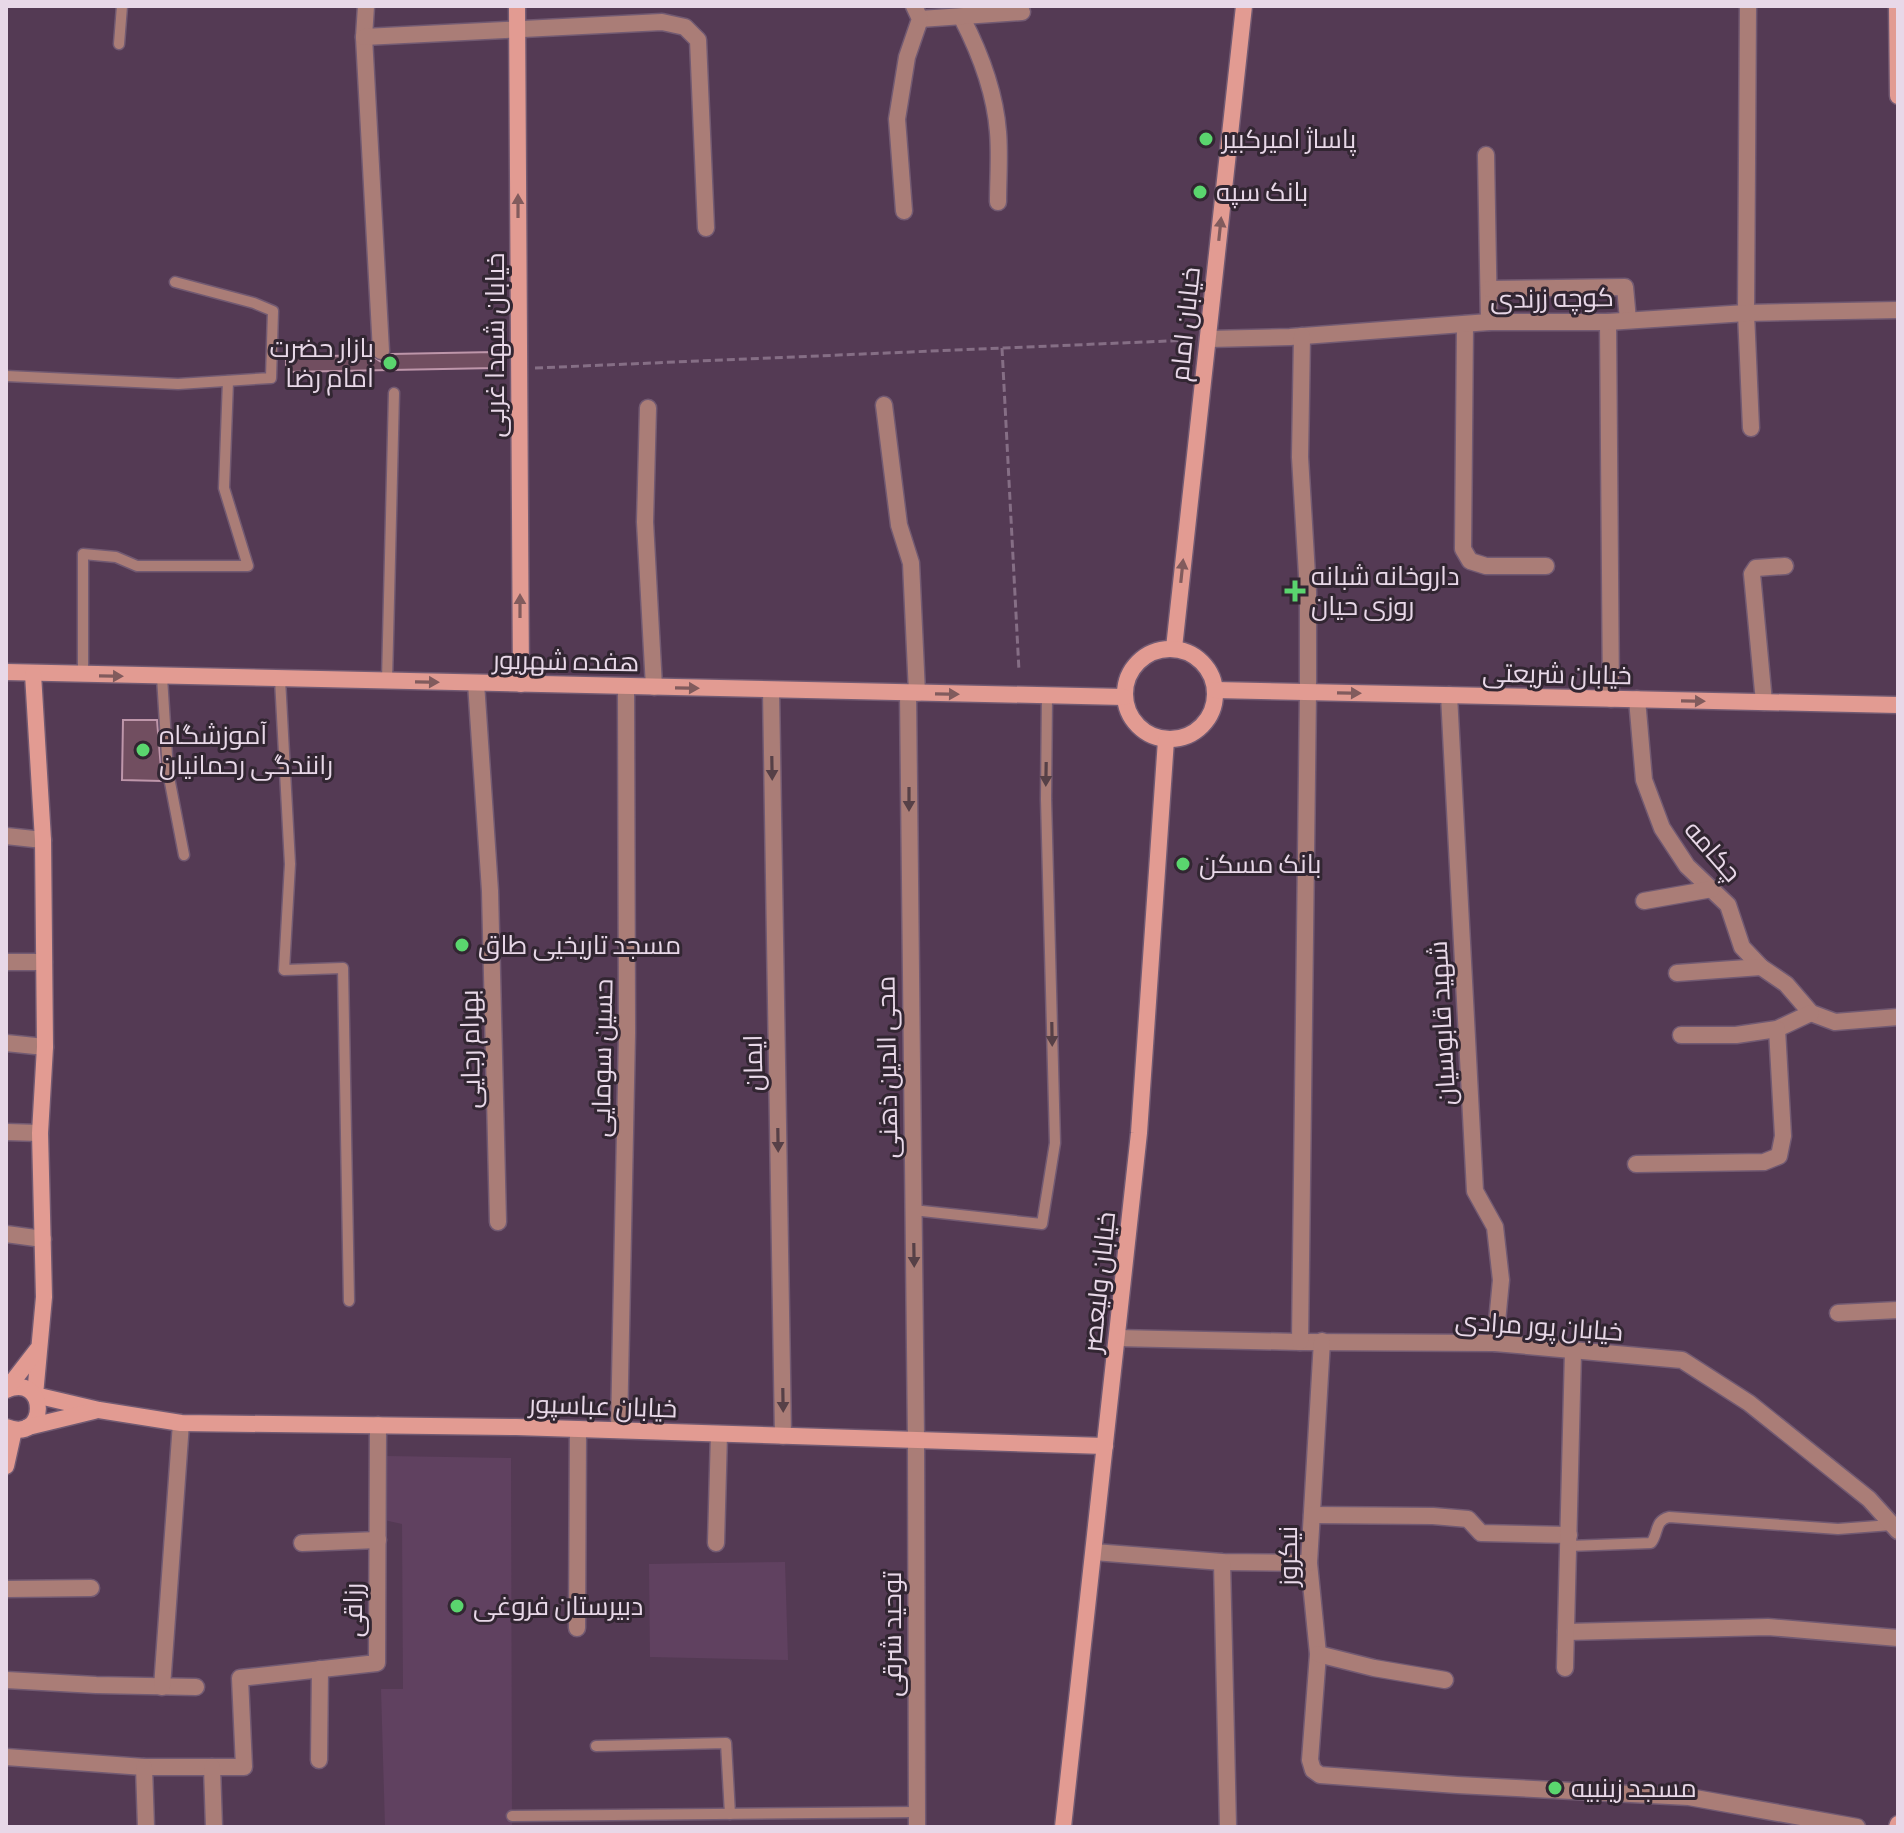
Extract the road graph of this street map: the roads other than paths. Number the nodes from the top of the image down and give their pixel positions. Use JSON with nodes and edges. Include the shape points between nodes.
{"nodes":[{"id":1,"x":122,"y":6,"type":"edge"},
{"id":2,"x":366,"y":6,"type":"edge"},
{"id":3,"x":517,"y":6,"type":"edge"},
{"id":4,"x":1244,"y":6,"type":"edge"},
{"id":5,"x":1748,"y":6,"type":"edge"},
{"id":6,"x":1897,"y":6,"type":"edge"},
{"id":7,"x":1022,"y":12,"type":"dead end"},
{"id":8,"x":917,"y":13,"type":"edge"},
{"id":9,"x":962,"y":18,"type":"junction"},
{"id":10,"x":517,"y":30,"type":"junction"},
{"id":11,"x":364,"y":37,"type":"junction"},
{"id":12,"x":119,"y":44,"type":"dead end"},
{"id":13,"x":1898,"y":96,"type":"edge"},
{"id":14,"x":1486,"y":155,"type":"dead end"},
{"id":15,"x":998,"y":202,"type":"dead end"},
{"id":16,"x":904,"y":211,"type":"dead end"},
{"id":17,"x":706,"y":228,"type":"dead end"},
{"id":18,"x":175,"y":282,"type":"dead end"},
{"id":19,"x":1489,"y":289,"type":"junction"},
{"id":20,"x":1898,"y":310,"type":"edge"},
{"id":21,"x":1746,"y":313,"type":"junction"},
{"id":22,"x":1628,"y":320,"type":"junction"},
{"id":23,"x":1489,"y":322,"type":"junction"},
{"id":24,"x":1608,"y":322,"type":"junction"},
{"id":25,"x":1465,"y":324,"type":"junction"},
{"id":26,"x":1302,"y":336,"type":"junction"},
{"id":27,"x":1208,"y":339,"type":"junction"},
{"id":28,"x":381,"y":351,"type":"dead end"},
{"id":29,"x":6,"y":376,"type":"edge"},
{"id":30,"x":228,"y":381,"type":"junction"},
{"id":31,"x":394,"y":393,"type":"dead end"},
{"id":32,"x":884,"y":405,"type":"dead end"},
{"id":33,"x":648,"y":408,"type":"dead end"},
{"id":34,"x":1751,"y":428,"type":"dead end"},
{"id":35,"x":1546,"y":566,"type":"dead end"},
{"id":36,"x":1785,"y":566,"type":"dead end"},
{"id":37,"x":1174,"y":648,"type":"junction"},
{"id":38,"x":6,"y":672,"type":"edge"},
{"id":39,"x":33,"y":674,"type":"junction"},
{"id":40,"x":83,"y":675,"type":"junction"},
{"id":41,"x":162,"y":677,"type":"junction"},
{"id":42,"x":280,"y":679,"type":"junction"},
{"id":43,"x":387,"y":681,"type":"junction"},
{"id":44,"x":476,"y":683,"type":"junction"},
{"id":45,"x":521,"y":684,"type":"junction"},
{"id":46,"x":626,"y":687,"type":"junction"},
{"id":47,"x":654,"y":687,"type":"junction"},
{"id":48,"x":771,"y":690,"type":"junction"},
{"id":49,"x":1215,"y":690,"type":"junction"},
{"id":50,"x":1308,"y":692,"type":"junction"},
{"id":51,"x":912,"y":693,"type":"junction"},
{"id":52,"x":1449,"y":695,"type":"junction"},
{"id":53,"x":1047,"y":696,"type":"junction"},
{"id":54,"x":1124,"y":697,"type":"junction"},
{"id":55,"x":1611,"y":699,"type":"junction"},
{"id":56,"x":1637,"y":699,"type":"junction"},
{"id":57,"x":1764,"y":702,"type":"junction"},
{"id":58,"x":1898,"y":705,"type":"edge"},
{"id":59,"x":1166,"y":740,"type":"junction"},
{"id":60,"x":6,"y":836,"type":"edge"},
{"id":61,"x":43,"y":840,"type":"junction"},
{"id":62,"x":184,"y":855,"type":"dead end"},
{"id":63,"x":1712,"y":889,"type":"junction"},
{"id":64,"x":1644,"y":901,"type":"dead end"},
{"id":65,"x":6,"y":962,"type":"edge"},
{"id":66,"x":44,"y":962,"type":"junction"},
{"id":67,"x":1761,"y":967,"type":"junction"},
{"id":68,"x":1677,"y":973,"type":"dead end"},
{"id":69,"x":1811,"y":1013,"type":"junction"},
{"id":70,"x":1898,"y":1017,"type":"edge"},
{"id":71,"x":1777,"y":1029,"type":"junction"},
{"id":72,"x":1681,"y":1035,"type":"dead end"},
{"id":73,"x":6,"y":1043,"type":"edge"},
{"id":74,"x":45,"y":1047,"type":"junction"},
{"id":75,"x":6,"y":1132,"type":"edge"},
{"id":76,"x":40,"y":1133,"type":"junction"},
{"id":77,"x":1636,"y":1164,"type":"dead end"},
{"id":78,"x":913,"y":1210,"type":"junction"},
{"id":79,"x":498,"y":1222,"type":"dead end"},
{"id":80,"x":6,"y":1234,"type":"edge"},
{"id":81,"x":43,"y":1239,"type":"junction"},
{"id":82,"x":349,"y":1301,"type":"dead end"},
{"id":83,"x":1898,"y":1310,"type":"edge"},
{"id":84,"x":1838,"y":1313,"type":"dead end"},
{"id":85,"x":1117,"y":1338,"type":"junction"},
{"id":86,"x":1322,"y":1341,"type":"junction"},
{"id":87,"x":1300,"y":1342,"type":"junction"},
{"id":88,"x":1495,"y":1343,"type":"junction"},
{"id":89,"x":37,"y":1350,"type":"junction"},
{"id":90,"x":1573,"y":1352,"type":"junction"},
{"id":91,"x":6,"y":1390,"type":"edge"},
{"id":92,"x":35,"y":1395,"type":"junction"},
{"id":93,"x":99,"y":1410,"type":"junction"},
{"id":94,"x":181,"y":1423,"type":"junction"},
{"id":95,"x":378,"y":1425,"type":"junction"},
{"id":96,"x":16,"y":1428,"type":"edge"},
{"id":97,"x":578,"y":1429,"type":"junction"},
{"id":98,"x":619,"y":1430,"type":"junction"},
{"id":99,"x":719,"y":1434,"type":"junction"},
{"id":100,"x":783,"y":1436,"type":"junction"},
{"id":101,"x":916,"y":1440,"type":"junction"},
{"id":102,"x":1105,"y":1446,"type":"junction"},
{"id":103,"x":6,"y":1466,"type":"edge"},
{"id":104,"x":1312,"y":1515,"type":"junction"},
{"id":105,"x":1895,"y":1528,"type":"edge"},
{"id":106,"x":378,"y":1540,"type":"junction"},
{"id":107,"x":1569,"y":1541,"type":"junction"},
{"id":108,"x":302,"y":1543,"type":"dead end"},
{"id":109,"x":716,"y":1543,"type":"dead end"},
{"id":110,"x":1094,"y":1552,"type":"junction"},
{"id":111,"x":1222,"y":1562,"type":"junction"},
{"id":112,"x":1309,"y":1563,"type":"junction"},
{"id":113,"x":91,"y":1588,"type":"dead end"},
{"id":114,"x":6,"y":1589,"type":"edge"},
{"id":115,"x":577,"y":1628,"type":"dead end"},
{"id":116,"x":1566,"y":1632,"type":"junction"},
{"id":117,"x":1898,"y":1638,"type":"edge"},
{"id":118,"x":1318,"y":1654,"type":"junction"},
{"id":119,"x":1565,"y":1668,"type":"dead end"},
{"id":120,"x":320,"y":1669,"type":"junction"},
{"id":121,"x":6,"y":1680,"type":"edge"},
{"id":122,"x":1445,"y":1680,"type":"dead end"},
{"id":123,"x":162,"y":1687,"type":"junction"},
{"id":124,"x":196,"y":1687,"type":"dead end"},
{"id":125,"x":596,"y":1746,"type":"dead end"},
{"id":126,"x":6,"y":1757,"type":"edge"},
{"id":127,"x":319,"y":1760,"type":"dead end"},
{"id":128,"x":144,"y":1767,"type":"junction"},
{"id":129,"x":212,"y":1767,"type":"junction"},
{"id":130,"x":730,"y":1814,"type":"junction"},
{"id":131,"x":512,"y":1816,"type":"dead end"},
{"id":132,"x":917,"y":1820,"type":"edge"},
{"id":133,"x":596,"y":1821,"type":"edge"},
{"id":134,"x":146,"y":1827,"type":"edge"},
{"id":135,"x":214,"y":1827,"type":"edge"},
{"id":136,"x":1063,"y":1827,"type":"edge"},
{"id":137,"x":1228,"y":1827,"type":"edge"},
{"id":138,"x":1857,"y":1827,"type":"edge"}],
"edges":[{"from":1,"to":12,"type":"lane"},
{"from":2,"to":11,"type":"street"},
{"from":3,"to":10,"type":"main road","name":"خیابان شهدا غربی"},
{"from":27,"to":4,"type":"main road","name":"خیابان امام","one_way":true},
{"from":5,"to":21,"type":"street"},
{"from":6,"to":13,"type":"main road"},
{"from":7,"to":9,"type":"street"},
{"from":8,"to":9,"type":"street"},
{"from":8,"to":16,"type":"street","via":[[897,119]]},
{"from":9,"to":15,"type":"street","via":[[988,81],[998,130]]},
{"from":10,"to":11,"type":"street"},
{"from":10,"to":17,"type":"street","via":[[662,22],[685,27],[698,40]]},
{"from":45,"to":10,"type":"main road","name":"خیابان شهدا غربی","one_way":true},
{"from":11,"to":28,"type":"street"},
{"from":14,"to":19,"type":"street"},
{"from":18,"to":30,"type":"lane","via":[[273,311],[271,378]]},
{"from":19,"to":22,"type":"street","via":[[1625,287]]},
{"from":19,"to":23,"type":"street"},
{"from":20,"to":21,"type":"street","name":"کوچه زرندی"},
{"from":21,"to":22,"type":"street","name":"کوچه زرندی"},
{"from":21,"to":34,"type":"street"},
{"from":22,"to":24,"type":"street","name":"کوچه زرندی"},
{"from":23,"to":24,"type":"street","name":"کوچه زرندی"},
{"from":23,"to":25,"type":"street","name":"کوچه زرندی"},
{"from":24,"to":55,"type":"street"},
{"from":25,"to":26,"type":"street","name":"کوچه زرندی"},
{"from":25,"to":35,"type":"street","via":[[1463,549],[1470,561],[1486,566]]},
{"from":26,"to":27,"type":"street","name":"کوچه زرندی"},
{"from":26,"to":50,"type":"street","via":[[1300,457]]},
{"from":37,"to":27,"type":"main road","name":"خیابان امام","one_way":true},
{"from":29,"to":30,"type":"lane","via":[[178,384]]},
{"from":30,"to":40,"type":"lane","via":[[224,488],[248,566],[137,566],[116,557],[83,554]]},
{"from":31,"to":43,"type":"lane"},
{"from":32,"to":51,"type":"street","name":"محی الدین ذهنی","via":[[899,525],[911,563]]},
{"from":33,"to":47,"type":"street","via":[[645,522]]},
{"from":36,"to":57,"type":"street","via":[[1756,568],[1752,574]]},
{"from":37,"to":49,"type":"main road","via":[[1207,666]]},
{"from":37,"to":54,"type":"main road","via":[[1144,656],[1133,667]]},
{"from":38,"to":39,"type":"main road","name":"هفده شهریور"},
{"from":39,"to":40,"type":"main road","name":"هفده شهریور"},
{"from":39,"to":61,"type":"main road"},
{"from":40,"to":41,"type":"main road","name":"هفده شهریور","one_way":true},
{"from":41,"to":42,"type":"main road","name":"هفده شهریور"},
{"from":41,"to":62,"type":"lane","via":[[168,772]]},
{"from":42,"to":43,"type":"main road","name":"هفده شهریور"},
{"from":42,"to":82,"type":"lane","via":[[290,864],[284,970],[343,968]]},
{"from":43,"to":44,"type":"main road","name":"هفده شهریور","one_way":true},
{"from":44,"to":45,"type":"main road","name":"هفده شهریور"},
{"from":44,"to":79,"type":"street","name":"بهرام رجایی","via":[[490,891]]},
{"from":45,"to":46,"type":"main road","name":"هفده شهریور"},
{"from":46,"to":47,"type":"main road","name":"هفده شهریور"},
{"from":46,"to":98,"type":"street","name":"حسین سومایی","via":[[627,1033]]},
{"from":47,"to":48,"type":"main road","name":"هفده شهریور","one_way":true},
{"from":48,"to":51,"type":"main road","name":"هفده شهریور"},
{"from":48,"to":100,"type":"street","name":"ایمان","one_way":true},
{"from":49,"to":50,"type":"main road","name":"خیابان شریعتی"},
{"from":49,"to":59,"type":"main road","via":[[1214,706],[1196,732]]},
{"from":50,"to":52,"type":"main road","name":"خیابان شریعتی","one_way":true},
{"from":50,"to":87,"type":"street"},
{"from":51,"to":53,"type":"main road","name":"هفده شهریور","one_way":true},
{"from":51,"to":78,"type":"street","name":"محی الدین ذهنی","one_way":true},
{"from":52,"to":55,"type":"main road","name":"خیابان شریعتی"},
{"from":52,"to":88,"type":"street","name":"شهید قابوسیان","via":[[1475,1191],[1495,1227],[1501,1280]]},
{"from":53,"to":54,"type":"main road","name":"هفده شهریور"},
{"from":53,"to":78,"type":"lane","one_way":true,"via":[[1055,1143],[1042,1224]]},
{"from":54,"to":59,"type":"main road","via":[[1133,721]]},
{"from":55,"to":56,"type":"main road","name":"خیابان شریعتی"},
{"from":56,"to":57,"type":"main road","name":"خیابان شریعتی","one_way":true},
{"from":56,"to":63,"type":"street","name":"چکامه","via":[[1644,780],[1662,828],[1687,866]]},
{"from":57,"to":58,"type":"main road","name":"خیابان شریعتی"},
{"from":59,"to":85,"type":"main road","name":"خیابان ولیعصر","via":[[1139,1133]]},
{"from":60,"to":61,"type":"street"},
{"from":61,"to":66,"type":"main road"},
{"from":63,"to":64,"type":"street"},
{"from":63,"to":67,"type":"street","name":"چکامه","via":[[1728,905],[1742,947]]},
{"from":65,"to":66,"type":"street"},
{"from":66,"to":74,"type":"main road"},
{"from":67,"to":68,"type":"street"},
{"from":67,"to":69,"type":"street","name":"چکامه","via":[[1786,984]]},
{"from":69,"to":70,"type":"street","via":[[1835,1022]]},
{"from":69,"to":71,"type":"street"},
{"from":71,"to":72,"type":"street"},
{"from":71,"to":77,"type":"street","via":[[1783,1136],[1779,1156],[1764,1162]]},
{"from":73,"to":74,"type":"street"},
{"from":74,"to":76,"type":"main road"},
{"from":75,"to":76,"type":"street"},
{"from":76,"to":81,"type":"main road"},
{"from":78,"to":101,"type":"street","name":"محی الدین ذهنی","one_way":true},
{"from":80,"to":81,"type":"street"},
{"from":81,"to":89,"type":"main road","via":[[44,1297]]},
{"from":83,"to":84,"type":"street"},
{"from":85,"to":87,"type":"street","name":"خیابان پور مرادی"},
{"from":85,"to":102,"type":"main road","name":"خیابان ولیعصر"},
{"from":86,"to":87,"type":"street","name":"خیابان پور مرادی"},
{"from":86,"to":88,"type":"street","name":"خیابان پور مرادی"},
{"from":86,"to":104,"type":"street","name":"نیکروز"},
{"from":88,"to":90,"type":"street","name":"خیابان پور مرادی"},
{"from":89,"to":91,"type":"main road"},
{"from":89,"to":92,"type":"main road"},
{"from":90,"to":105,"type":"street","name":"خیابان پور مرادی","via":[[1682,1360],[1749,1403],[1869,1499]]},
{"from":90,"to":107,"type":"street"},
{"from":91,"to":92,"type":"main road","name":"خیابان عباسپور","via":[[24,1387]]},
{"from":92,"to":93,"type":"main road","name":"خیابان عباسپور"},
{"from":92,"to":96,"type":"main road","via":[[38,1416]]},
{"from":93,"to":94,"type":"main road","name":"خیابان عباسپور"},
{"from":93,"to":96,"type":"main road","name":"خیابان عباسپور"},
{"from":94,"to":95,"type":"main road","name":"خیابان عباسپور"},
{"from":94,"to":123,"type":"street"},
{"from":95,"to":97,"type":"main road","name":"خیابان عباسپور"},
{"from":95,"to":106,"type":"street","name":"رزاقی"},
{"from":96,"to":103,"type":"main road"},
{"from":97,"to":98,"type":"main road","name":"خیابان عباسپور"},
{"from":97,"to":115,"type":"street"},
{"from":98,"to":99,"type":"main road","name":"خیابان عباسپور"},
{"from":99,"to":100,"type":"main road","name":"خیابان عباسپور"},
{"from":99,"to":109,"type":"street"},
{"from":100,"to":101,"type":"main road","name":"خیابان عباسپور"},
{"from":101,"to":102,"type":"main road","name":"خیابان عباسپور"},
{"from":101,"to":132,"type":"street","name":"توحید شرقی"},
{"from":102,"to":110,"type":"main road","name":"خیابان ولیعصر"},
{"from":104,"to":107,"type":"street","via":[[1468,1519],[1481,1533]]},
{"from":104,"to":112,"type":"street","name":"نیکروز"},
{"from":105,"to":107,"type":"lane","via":[[1669,1517],[1657,1524],[1651,1543]]},
{"from":106,"to":108,"type":"street"},
{"from":106,"to":120,"type":"street","name":"رزاقی","via":[[377,1663]]},
{"from":107,"to":116,"type":"street"},
{"from":110,"to":111,"type":"street"},
{"from":110,"to":136,"type":"main road","name":"خیابان ولیعصر"},
{"from":111,"to":112,"type":"street"},
{"from":111,"to":137,"type":"street"},
{"from":112,"to":118,"type":"street","name":"نیکروز"},
{"from":113,"to":114,"type":"street"},
{"from":116,"to":117,"type":"street","via":[[1768,1627]]},
{"from":116,"to":119,"type":"street"},
{"from":118,"to":122,"type":"street"},
{"from":118,"to":138,"type":"street","name":"نیکروز","via":[[1310,1760],[1320,1775],[1689,1797]]},
{"from":120,"to":127,"type":"street"},
{"from":120,"to":129,"type":"street","name":"رزاقی","via":[[240,1678],[244,1767]]},
{"from":121,"to":123,"type":"street"},
{"from":123,"to":124,"type":"street"},
{"from":125,"to":130,"type":"lane","via":[[726,1743]]},
{"from":126,"to":128,"type":"street"},
{"from":128,"to":129,"type":"street"},
{"from":128,"to":134,"type":"street"},
{"from":129,"to":135,"type":"street"},
{"from":130,"to":132,"type":"lane"},
{"from":130,"to":133,"type":"lane"},
{"from":131,"to":133,"type":"lane"}]}
